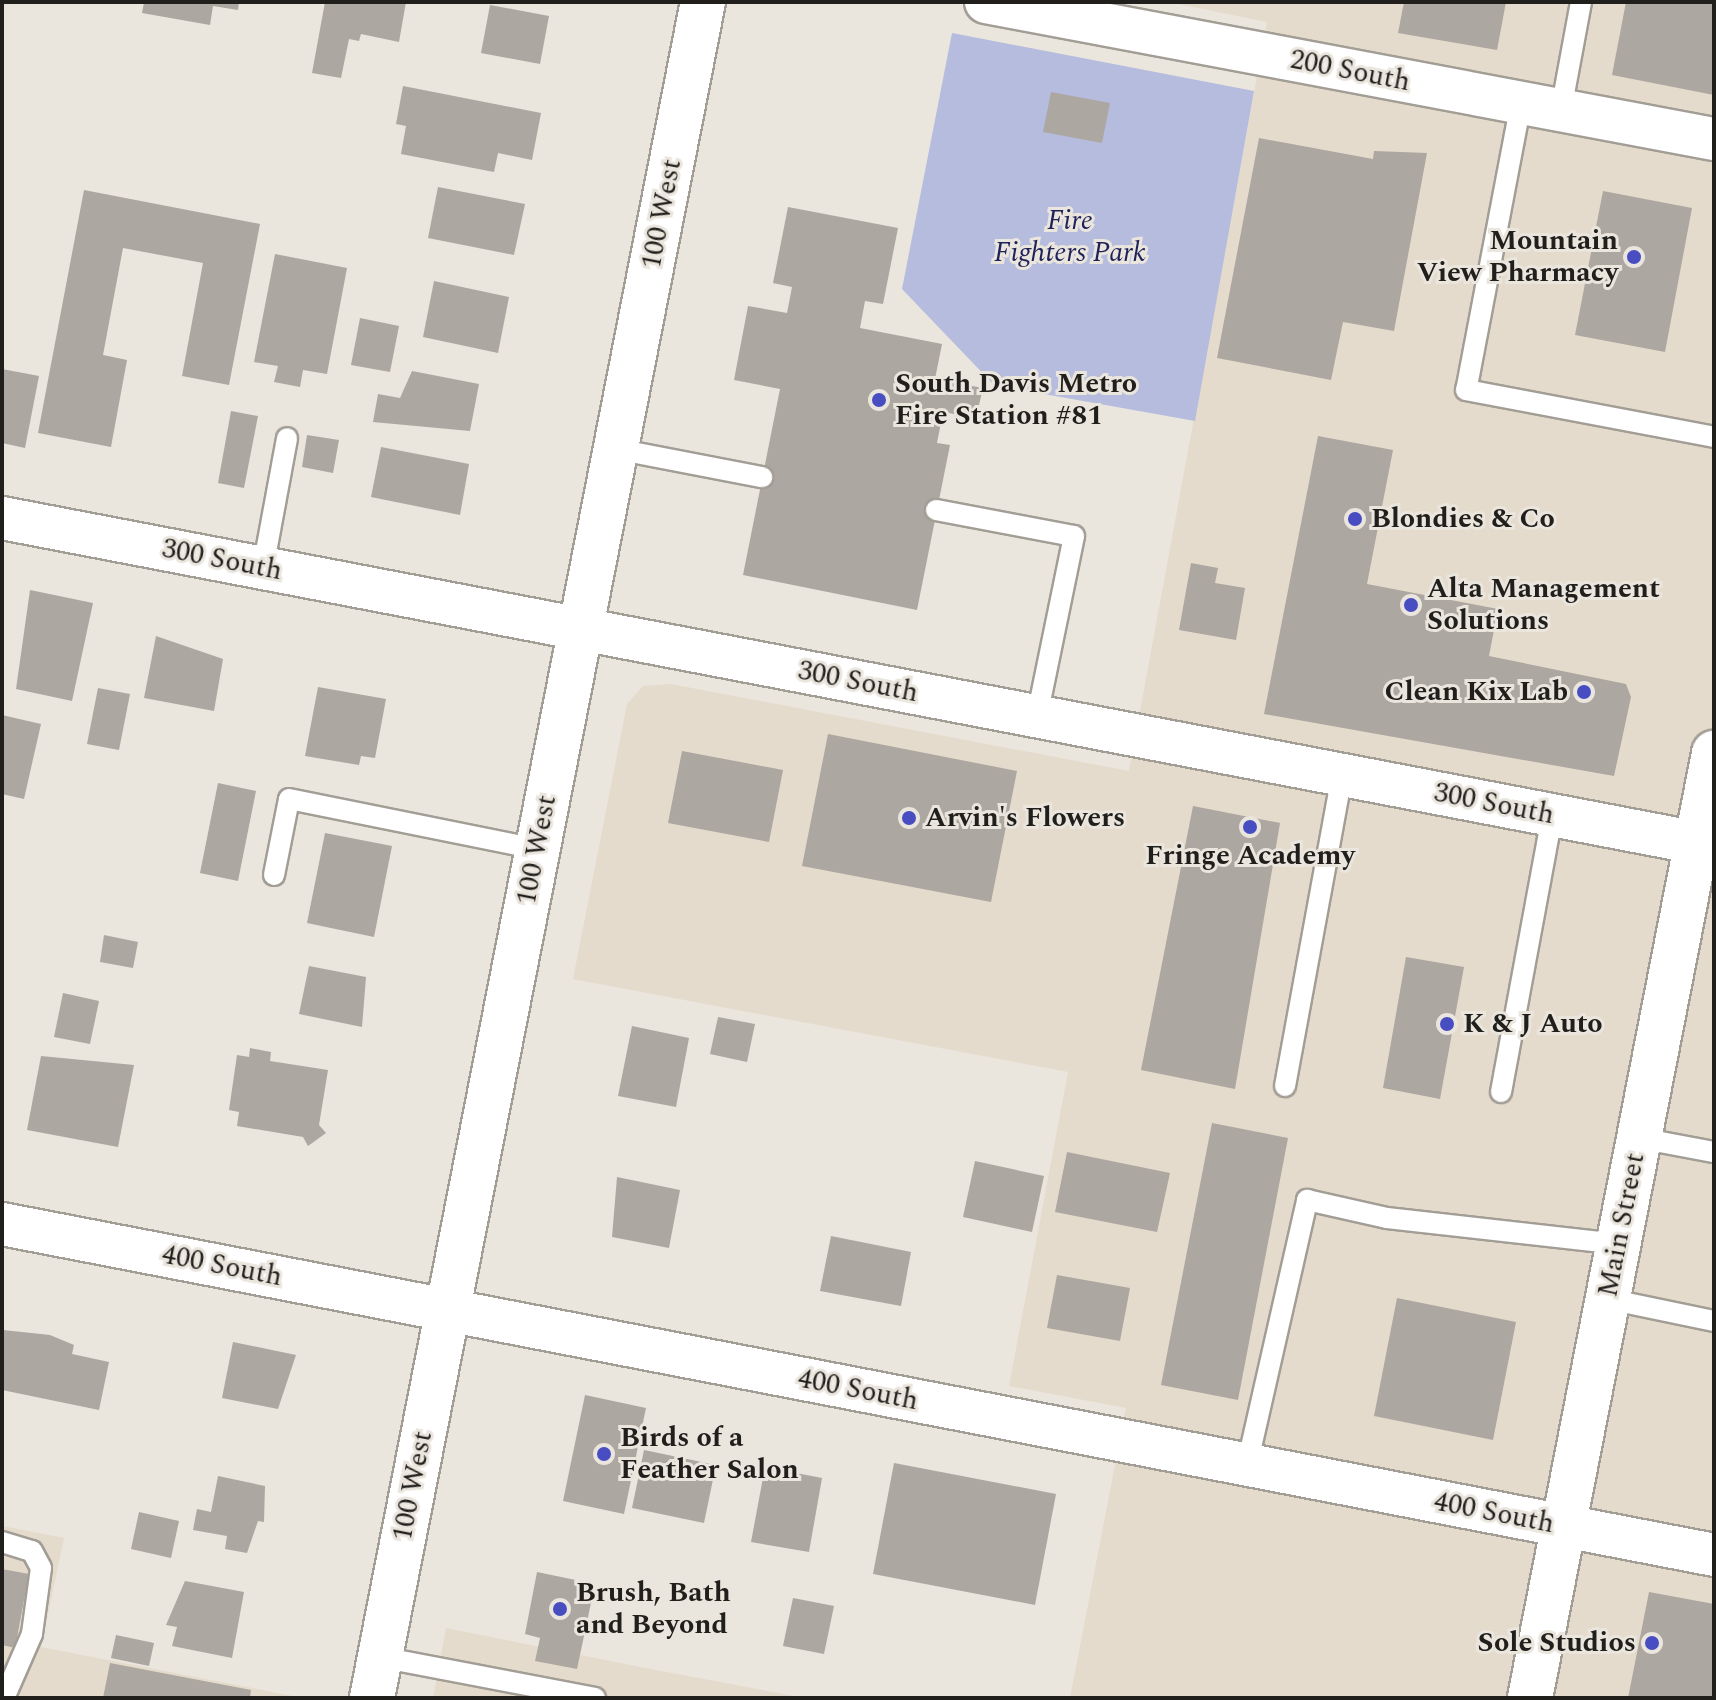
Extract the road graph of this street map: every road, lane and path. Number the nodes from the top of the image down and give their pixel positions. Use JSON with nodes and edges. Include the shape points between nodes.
{"nodes":[{"id":1,"x":703,"y":2,"type":"edge"},
{"id":2,"x":986,"y":2,"type":"edge"},
{"id":3,"x":1581,"y":2,"type":"edge"},
{"id":4,"x":1541,"y":107,"type":"junction"},
{"id":5,"x":1714,"y":139,"type":"edge"},
{"id":6,"x":1714,"y":437,"type":"edge"},
{"id":7,"x":287,"y":438,"type":"dead end"},
{"id":8,"x":616,"y":449,"type":"junction"},
{"id":9,"x":762,"y":477,"type":"dead end"},
{"id":10,"x":936,"y":510,"type":"dead end"},
{"id":11,"x":2,"y":518,"type":"edge"},
{"id":12,"x":263,"y":568,"type":"junction"},
{"id":13,"x":581,"y":629,"type":"junction"},
{"id":14,"x":1037,"y":716,"type":"junction"},
{"id":15,"x":1714,"y":753,"type":"edge"},
{"id":16,"x":1342,"y":775,"type":"junction"},
{"id":17,"x":1552,"y":816,"type":"junction"},
{"id":18,"x":1705,"y":845,"type":"edge"},
{"id":19,"x":537,"y":849,"type":"junction"},
{"id":20,"x":274,"y":875,"type":"dead end"},
{"id":21,"x":1285,"y":1086,"type":"dead end"},
{"id":22,"x":1501,"y":1092,"type":"dead end"},
{"id":23,"x":1639,"y":1138,"type":"junction"},
{"id":24,"x":1714,"y":1152,"type":"edge"},
{"id":25,"x":2,"y":1224,"type":"edge"},
{"id":26,"x":1618,"y":1244,"type":"junction"},
{"id":27,"x":1608,"y":1299,"type":"junction"},
{"id":28,"x":447,"y":1310,"type":"junction"},
{"id":29,"x":1714,"y":1321,"type":"edge"},
{"id":30,"x":1247,"y":1465,"type":"junction"},
{"id":31,"x":1564,"y":1526,"type":"junction"},
{"id":32,"x":2,"y":1542,"type":"edge"},
{"id":33,"x":1714,"y":1555,"type":"edge"},
{"id":34,"x":376,"y":1677,"type":"edge"},
{"id":35,"x":4,"y":1698,"type":"edge"},
{"id":36,"x":595,"y":1698,"type":"edge"},
{"id":37,"x":1530,"y":1698,"type":"edge"}],
"edges":[{"from":1,"to":8,"type":"street","name":"100 West"},
{"from":2,"to":4,"type":"street","name":"200 South"},
{"from":3,"to":4,"type":"lane"},
{"from":4,"to":5,"type":"street","name":"200 South"},
{"from":4,"to":6,"type":"lane","via":[[1466,390]]},
{"from":7,"to":12,"type":"lane"},
{"from":8,"to":9,"type":"lane"},
{"from":8,"to":13,"type":"street","name":"100 West"},
{"from":10,"to":14,"type":"lane","via":[[1074,536]]},
{"from":11,"to":12,"type":"street","name":"300 South"},
{"from":12,"to":13,"type":"street","name":"300 South"},
{"from":13,"to":14,"type":"street","name":"300 South"},
{"from":13,"to":19,"type":"street","name":"100 West"},
{"from":14,"to":16,"type":"street","name":"300 South"},
{"from":15,"to":18,"type":"street","name":"Main Street"},
{"from":16,"to":17,"type":"street","name":"300 South"},
{"from":16,"to":21,"type":"lane"},
{"from":17,"to":18,"type":"street","name":"300 South"},
{"from":17,"to":22,"type":"lane"},
{"from":18,"to":23,"type":"street","name":"Main Street"},
{"from":19,"to":20,"type":"lane","via":[[289,799]]},
{"from":19,"to":28,"type":"street","name":"100 West"},
{"from":23,"to":24,"type":"lane"},
{"from":23,"to":26,"type":"street","name":"Main Street"},
{"from":25,"to":28,"type":"street","name":"400 South"},
{"from":26,"to":27,"type":"street","name":"Main Street"},
{"from":26,"to":30,"type":"lane","via":[[1387,1218],[1307,1200]]},
{"from":27,"to":29,"type":"lane"},
{"from":27,"to":31,"type":"street","name":"Main Street"},
{"from":28,"to":30,"type":"street","name":"400 South"},
{"from":28,"to":34,"type":"street","name":"100 West"},
{"from":30,"to":31,"type":"street","name":"400 South"},
{"from":31,"to":33,"type":"street","name":"400 South"},
{"from":31,"to":37,"type":"street","name":"Main Street"},
{"from":32,"to":35,"type":"lane","via":[[32,1551],[41,1568],[32,1634]]},
{"from":34,"to":36,"type":"lane"}]}
